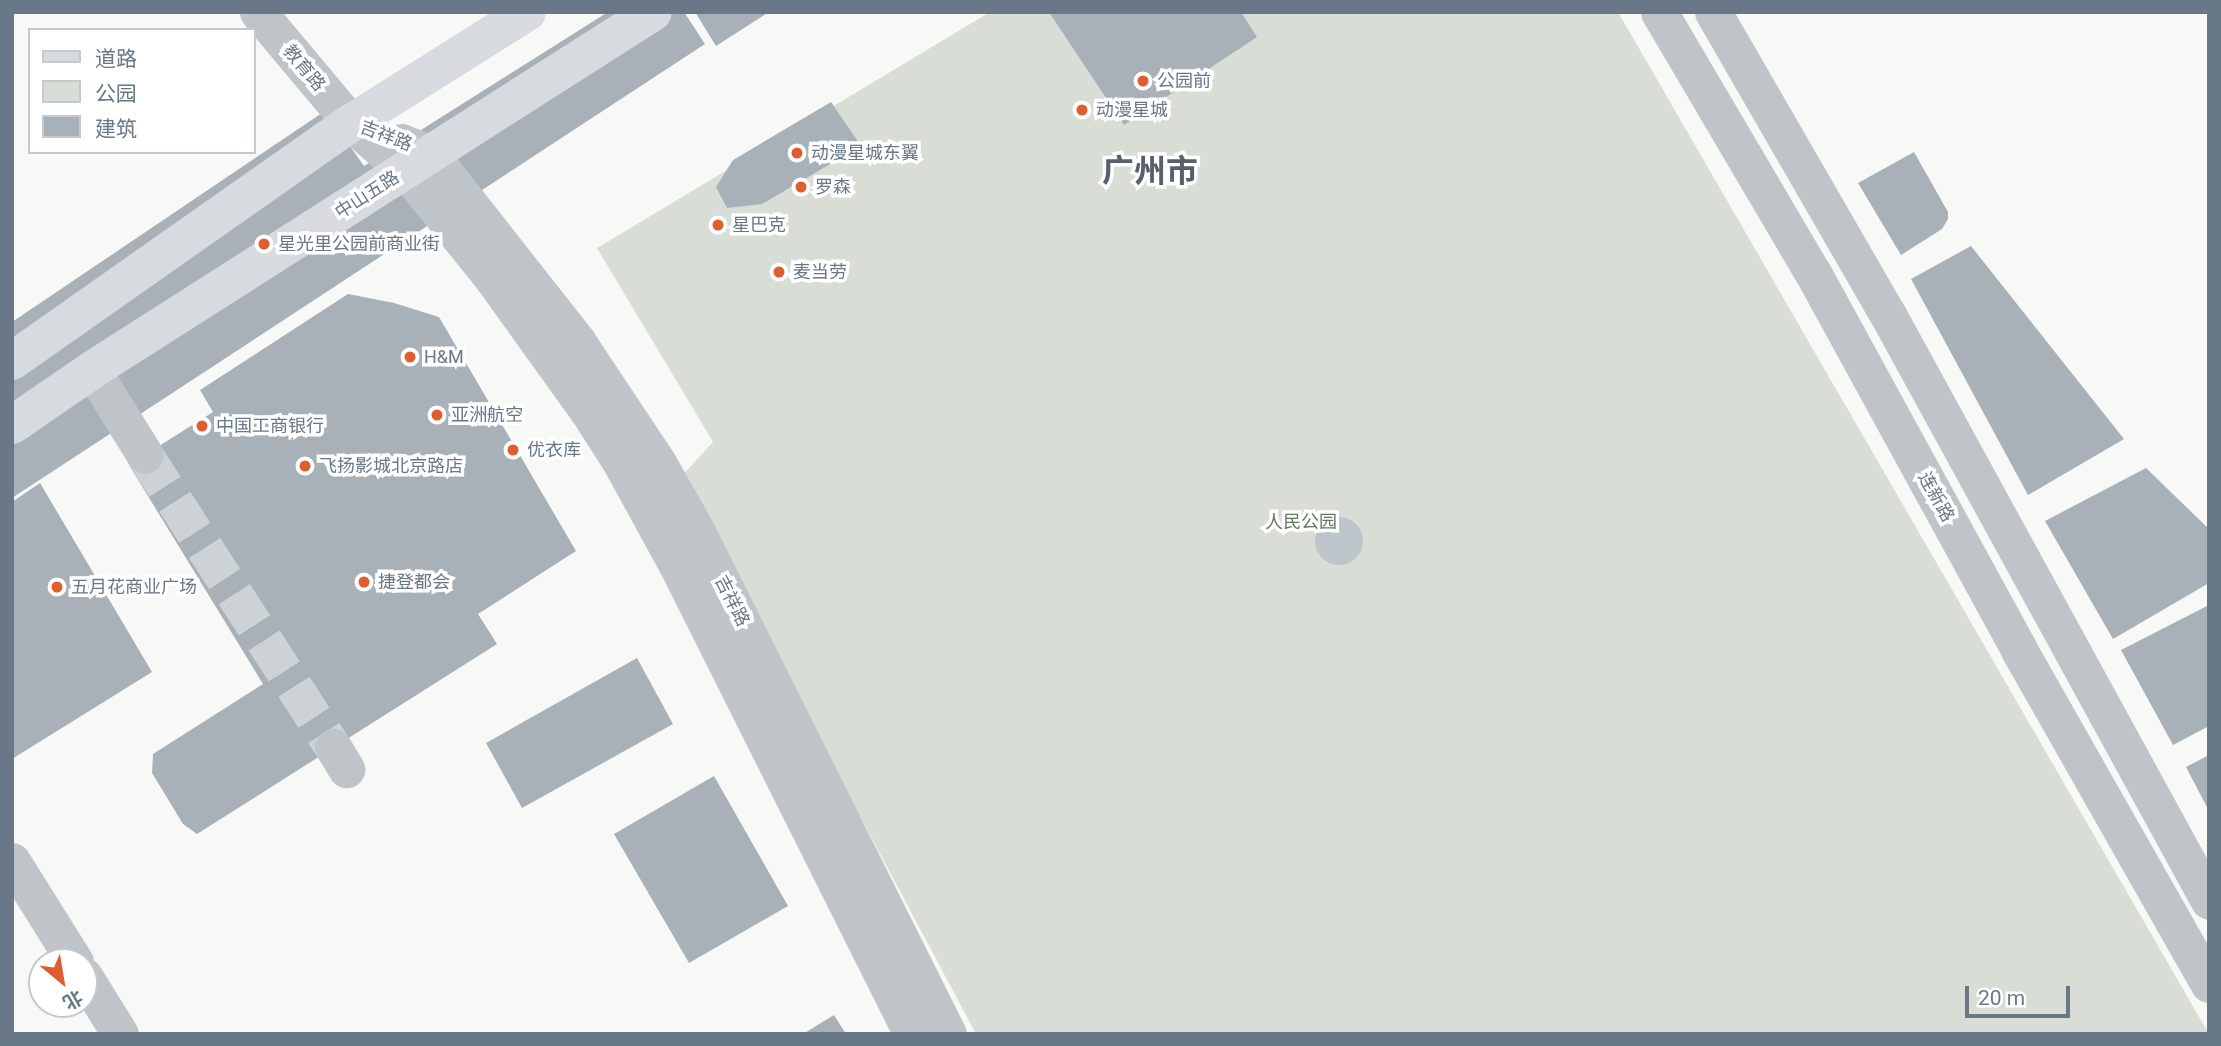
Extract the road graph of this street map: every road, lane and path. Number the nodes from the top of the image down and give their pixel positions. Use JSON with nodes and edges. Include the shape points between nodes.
{"nodes":[{"id":1,"x":258,"y":12,"type":"edge"},
{"id":2,"x":527,"y":12,"type":"edge"},
{"id":3,"x":653,"y":12,"type":"edge"},
{"id":4,"x":1659,"y":12,"type":"edge"},
{"id":5,"x":1713,"y":12,"type":"edge"},
{"id":6,"x":351,"y":123,"type":"junction"},
{"id":7,"x":418,"y":162,"type":"junction"},
{"id":8,"x":12,"y":361,"type":"edge"},
{"id":9,"x":92,"y":370,"type":"junction"},
{"id":10,"x":12,"y":425,"type":"edge"},
{"id":11,"x":145,"y":455,"type":"tunnel mouth"},
{"id":12,"x":12,"y":862,"type":"edge"},
{"id":13,"x":2209,"y":901,"type":"edge"},
{"id":14,"x":66,"y":948,"type":"edge"},
{"id":15,"x":2209,"y":984,"type":"edge"},
{"id":16,"x":98,"y":999,"type":"edge"},
{"id":17,"x":120,"y":1034,"type":"edge"},
{"id":18,"x":912,"y":1034,"type":"edge"},
{"id":19,"x":948,"y":1034,"type":"edge"}],
"edges":[{"from":1,"to":6,"type":"street","name":"教育路"},
{"from":2,"to":6,"type":"main road"},
{"from":3,"to":7,"type":"main road","name":"中山五路"},
{"from":4,"to":15,"type":"street","name":"连新路","via":[[1831,306]]},
{"from":5,"to":13,"type":"street","via":[[1887,313]]},
{"from":6,"to":7,"type":"street","name":"吉祥路"},
{"from":6,"to":8,"type":"main road"},
{"from":7,"to":9,"type":"main road","name":"中山五路"},
{"from":7,"to":18,"type":"street","name":"吉祥路","via":[[620,461],[677,565]]},
{"from":7,"to":19,"type":"street","name":"吉祥路","via":[[577,341],[659,463]]},
{"from":9,"to":10,"type":"main road","name":"中山五路"},
{"from":9,"to":11,"type":"street"},
{"from":12,"to":14,"type":"street"},
{"from":16,"to":17,"type":"street"}]}
